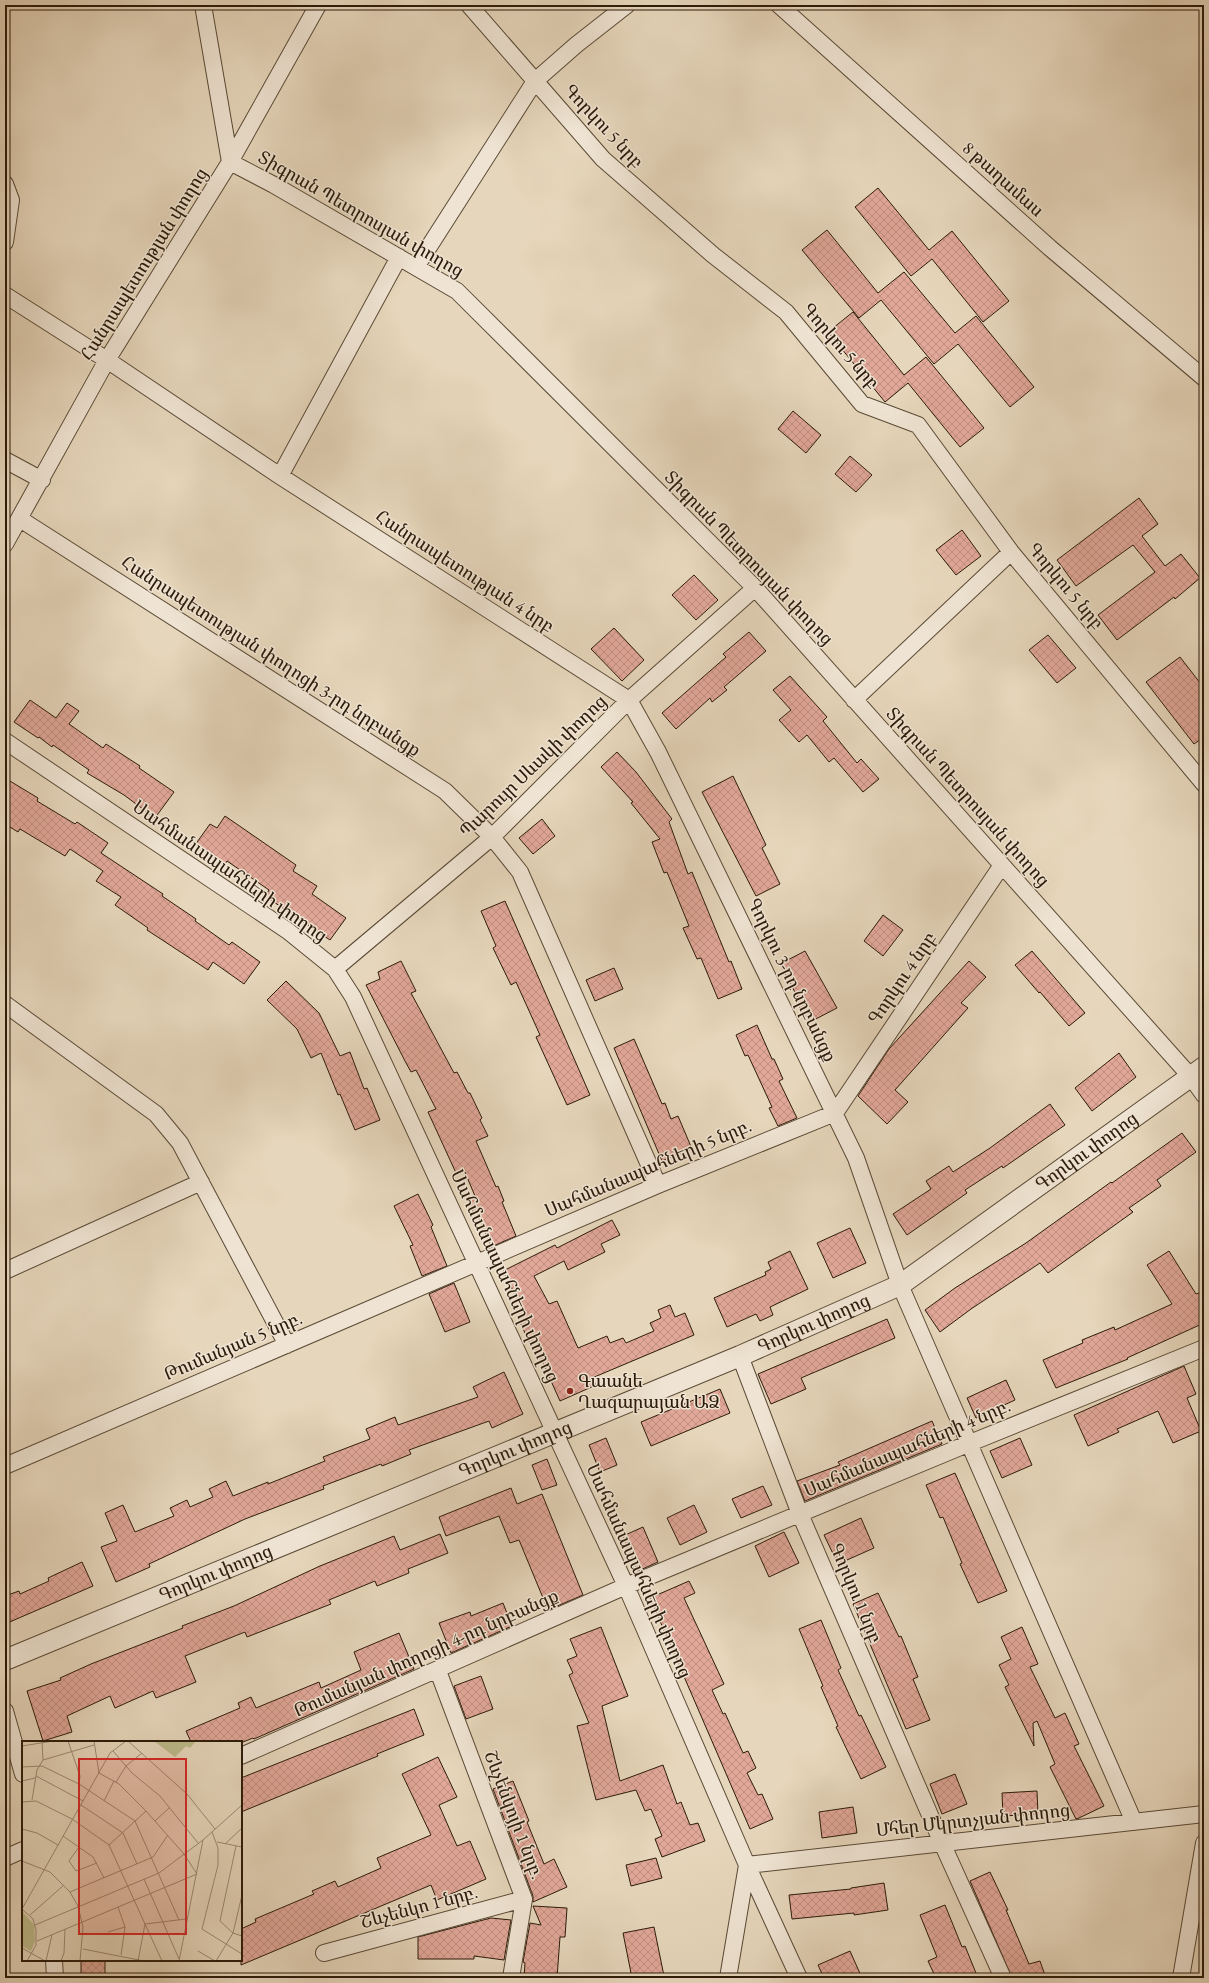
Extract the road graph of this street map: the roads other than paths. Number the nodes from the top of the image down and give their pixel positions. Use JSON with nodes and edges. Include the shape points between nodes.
{"nodes":[{"id":1,"x":203,"y":5,"type":"edge"},
{"id":2,"x":318,"y":5,"type":"edge"},
{"id":3,"x":469,"y":5,"type":"edge"},
{"id":4,"x":627,"y":5,"type":"edge"},
{"id":5,"x":780,"y":5,"type":"edge"},
{"id":6,"x":535,"y":81,"type":"junction"},
{"id":7,"x":230,"y":162,"type":"junction"},
{"id":8,"x":5,"y":184,"type":"edge"},
{"id":9,"x":5,"y":242,"type":"edge"},
{"id":10,"x":399,"y":257,"type":"junction"},
{"id":11,"x":416,"y":267,"type":"junction"},
{"id":12,"x":5,"y":295,"type":"edge"},
{"id":13,"x":107,"y":360,"type":"junction"},
{"id":14,"x":1204,"y":378,"type":"edge"},
{"id":15,"x":5,"y":460,"type":"edge"},
{"id":16,"x":280,"y":476,"type":"junction"},
{"id":17,"x":42,"y":480,"type":"junction"},
{"id":18,"x":20,"y":519,"type":"junction"},
{"id":19,"x":5,"y":544,"type":"edge"},
{"id":20,"x":1011,"y":552,"type":"junction"},
{"id":21,"x":755,"y":588,"type":"junction"},
{"id":22,"x":629,"y":700,"type":"junction"},
{"id":23,"x":854,"y":700,"type":"junction"},
{"id":24,"x":5,"y":742,"type":"edge"},
{"id":25,"x":1204,"y":784,"type":"edge"},
{"id":26,"x":492,"y":836,"type":"junction"},
{"id":27,"x":1002,"y":865,"type":"junction"},
{"id":28,"x":335,"y":969,"type":"junction"},
{"id":29,"x":5,"y":1004,"type":"edge"},
{"id":30,"x":1197,"y":1072,"type":"edge"},
{"id":31,"x":1204,"y":1095,"type":"edge"},
{"id":32,"x":835,"y":1113,"type":"junction"},
{"id":33,"x":201,"y":1182,"type":"junction"},
{"id":34,"x":658,"y":1185,"type":"junction"},
{"id":35,"x":477,"y":1262,"type":"junction"},
{"id":36,"x":5,"y":1271,"type":"edge"},
{"id":37,"x":900,"y":1285,"type":"junction"},
{"id":38,"x":287,"y":1345,"type":"junction"},
{"id":39,"x":1204,"y":1348,"type":"edge"},
{"id":40,"x":740,"y":1356,"type":"junction"},
{"id":41,"x":555,"y":1432,"type":"junction"},
{"id":42,"x":970,"y":1443,"type":"junction"},
{"id":43,"x":5,"y":1466,"type":"edge"},
{"id":44,"x":800,"y":1514,"type":"junction"},
{"id":45,"x":626,"y":1586,"type":"junction"},
{"id":46,"x":5,"y":1660,"type":"edge"},
{"id":47,"x":438,"y":1671,"type":"junction"},
{"id":48,"x":5,"y":1711,"type":"edge"},
{"id":49,"x":242,"y":1756,"type":"edge"},
{"id":50,"x":22,"y":1770,"type":"edge"},
{"id":51,"x":1204,"y":1814,"type":"edge"},
{"id":52,"x":1134,"y":1822,"type":"junction"},
{"id":53,"x":942,"y":1843,"type":"junction"},
{"id":54,"x":1204,"y":1843,"type":"edge"},
{"id":55,"x":22,"y":1850,"type":"edge"},
{"id":56,"x":5,"y":1858,"type":"edge"},
{"id":57,"x":746,"y":1865,"type":"junction"},
{"id":58,"x":524,"y":1899,"type":"junction"},
{"id":59,"x":324,"y":1953,"type":"dead end"},
{"id":60,"x":54,"y":1961,"type":"edge"},
{"id":61,"x":55,"y":1978,"type":"edge"},
{"id":62,"x":511,"y":1978,"type":"edge"},
{"id":63,"x":728,"y":1978,"type":"edge"},
{"id":64,"x":799,"y":1978,"type":"edge"},
{"id":65,"x":1003,"y":1978,"type":"edge"},
{"id":66,"x":1181,"y":1978,"type":"edge"}],
"edges":[{"from":1,"to":7,"type":"street"},
{"from":2,"to":7,"type":"street","name":"Հանրապետության փողոց"},
{"from":3,"to":6,"type":"street","name":"Գորկու 5 նրբ"},
{"from":4,"to":6,"type":"street"},
{"from":5,"to":14,"type":"street","name":"8 թաղամաս","via":[[1050,248]]},
{"from":6,"to":11,"type":"street"},
{"from":6,"to":20,"type":"street","name":"Գորկու 5 նրբ","via":[[603,159],[713,256],[786,312],[862,404],[918,425]]},
{"from":7,"to":10,"type":"street","name":"Տիգրան Պետրոսյան փողոց"},
{"from":7,"to":13,"type":"street","name":"Հանրապետության փողոց"},
{"from":8,"to":9,"type":"street","via":[[11,200]]},
{"from":10,"to":11,"type":"street","name":"Տիգրան Պետրոսյան փողոց"},
{"from":10,"to":16,"type":"street"},
{"from":11,"to":21,"type":"street","name":"Տիգրան Պետրոսյան փողոց","via":[[457,291]]},
{"from":12,"to":13,"type":"street","name":"Հանրապետության 4 նրբ"},
{"from":13,"to":16,"type":"street","name":"Հանրապետության 4 նրբ"},
{"from":13,"to":17,"type":"street","name":"Հանրապետության փողոց"},
{"from":15,"to":17,"type":"street"},
{"from":16,"to":22,"type":"street","name":"Հանրապետության 4 նրբ"},
{"from":17,"to":18,"type":"street","name":"Հանրապետության փողոց"},
{"from":18,"to":19,"type":"street","name":"Հանրապետության փողոց"},
{"from":18,"to":26,"type":"street","name":"Հանրապետության փողոցի 3-րդ նրբանցք","via":[[445,791]]},
{"from":20,"to":23,"type":"street"},
{"from":20,"to":25,"type":"street","name":"Գորկու 5 նրբ"},
{"from":21,"to":22,"type":"street","name":"Պարույր Սևակի փողոց"},
{"from":21,"to":23,"type":"street","name":"Տիգրան Պետրոսյան փողոց"},
{"from":22,"to":26,"type":"street","name":"Պարույր Սևակի փողոց"},
{"from":22,"to":32,"type":"street","name":"Գորկու 3-րդ նրբանցք","via":[[658,752]]},
{"from":23,"to":27,"type":"street","name":"Տիգրան Պետրոսյան փողոց"},
{"from":24,"to":28,"type":"street","name":"Սահմանապահների փողոց","via":[[288,931]]},
{"from":26,"to":28,"type":"street","name":"Պարույր Սևակի փողոց"},
{"from":26,"to":34,"type":"street","name":"Հանրապետության փողոցի 3-րդ նրբանցք","via":[[520,872]]},
{"from":27,"to":30,"type":"street","name":"Տիգրան Պետրոսյան փողոց"},
{"from":27,"to":32,"type":"street","name":"Գորկու 4 նրբ"},
{"from":28,"to":35,"type":"street","name":"Սահմանապահների փողոց","via":[[353,997]]},
{"from":29,"to":33,"type":"street","via":[[156,1114],[180,1143]]},
{"from":30,"to":31,"type":"street","name":"Տիգրան Պետրոսյան փողոց"},
{"from":30,"to":37,"type":"street","name":"Գորկու փողոց"},
{"from":32,"to":34,"type":"street","name":"Սահմանապահների 5 նրբ."},
{"from":32,"to":37,"type":"street","name":"Գորկու 3-րդ նրբանցք","via":[[856,1158]]},
{"from":33,"to":36,"type":"street"},
{"from":33,"to":38,"type":"street"},
{"from":34,"to":35,"type":"street","name":"Սահմանապահների 5 նրբ."},
{"from":35,"to":38,"type":"street","name":"Թումանյան 5 նրբ."},
{"from":35,"to":41,"type":"street","name":"Սահմանապահների փողոց"},
{"from":37,"to":40,"type":"street","name":"Գորկու փողոց"},
{"from":37,"to":42,"type":"street","name":"Գորկու 3-րդ նրբանցք"},
{"from":38,"to":43,"type":"street","name":"Թումանյան 5 նրբ."},
{"from":39,"to":42,"type":"street","name":"Սահմանապահների 4 նրբ."},
{"from":40,"to":41,"type":"street","name":"Գորկու փողոց"},
{"from":40,"to":44,"type":"street","name":"Գորկու 1 նրբ"},
{"from":41,"to":45,"type":"street","name":"Սահմանապահների փողոց"},
{"from":41,"to":46,"type":"street","name":"Գորկու փողոց"},
{"from":42,"to":44,"type":"street","name":"Սահմանապահների 4 նրբ."},
{"from":42,"to":52,"type":"street","name":"Գորկու 3-րդ նրբանցք"},
{"from":44,"to":45,"type":"street","name":"Սահմանապահների 4 նրբ."},
{"from":44,"to":53,"type":"street","name":"Գորկու 1 նրբ"},
{"from":45,"to":47,"type":"street","name":"Թումանյան փողոցի 4-րդ նրբանցք"},
{"from":45,"to":57,"type":"street","name":"Սահմանապահների փողոց"},
{"from":47,"to":49,"type":"street","name":"Թումանյան փողոցի 4-րդ նրբանցք"},
{"from":47,"to":58,"type":"street","name":"Շևչենկոյի 1 նրբ."},
{"from":48,"to":50,"type":"street"},
{"from":51,"to":52,"type":"street","name":"Մհեր Մկրտչյան փողոց"},
{"from":52,"to":53,"type":"street","name":"Մհեր Մկրտչյան փողոց"},
{"from":53,"to":57,"type":"street","name":"Մհեր Մկրտչյան փողոց"},
{"from":53,"to":65,"type":"street","name":"Գորկու 1 նրբ"},
{"from":54,"to":66,"type":"street"},
{"from":55,"to":56,"type":"street"},
{"from":57,"to":63,"type":"street"},
{"from":57,"to":64,"type":"street","name":"Սահմանապահների փողոց"},
{"from":58,"to":59,"type":"street","name":"Շևչենկո 1 նրբ."},
{"from":58,"to":62,"type":"street","name":"Շևչենկոյի 1 նրբ."},
{"from":60,"to":61,"type":"street"}]}
